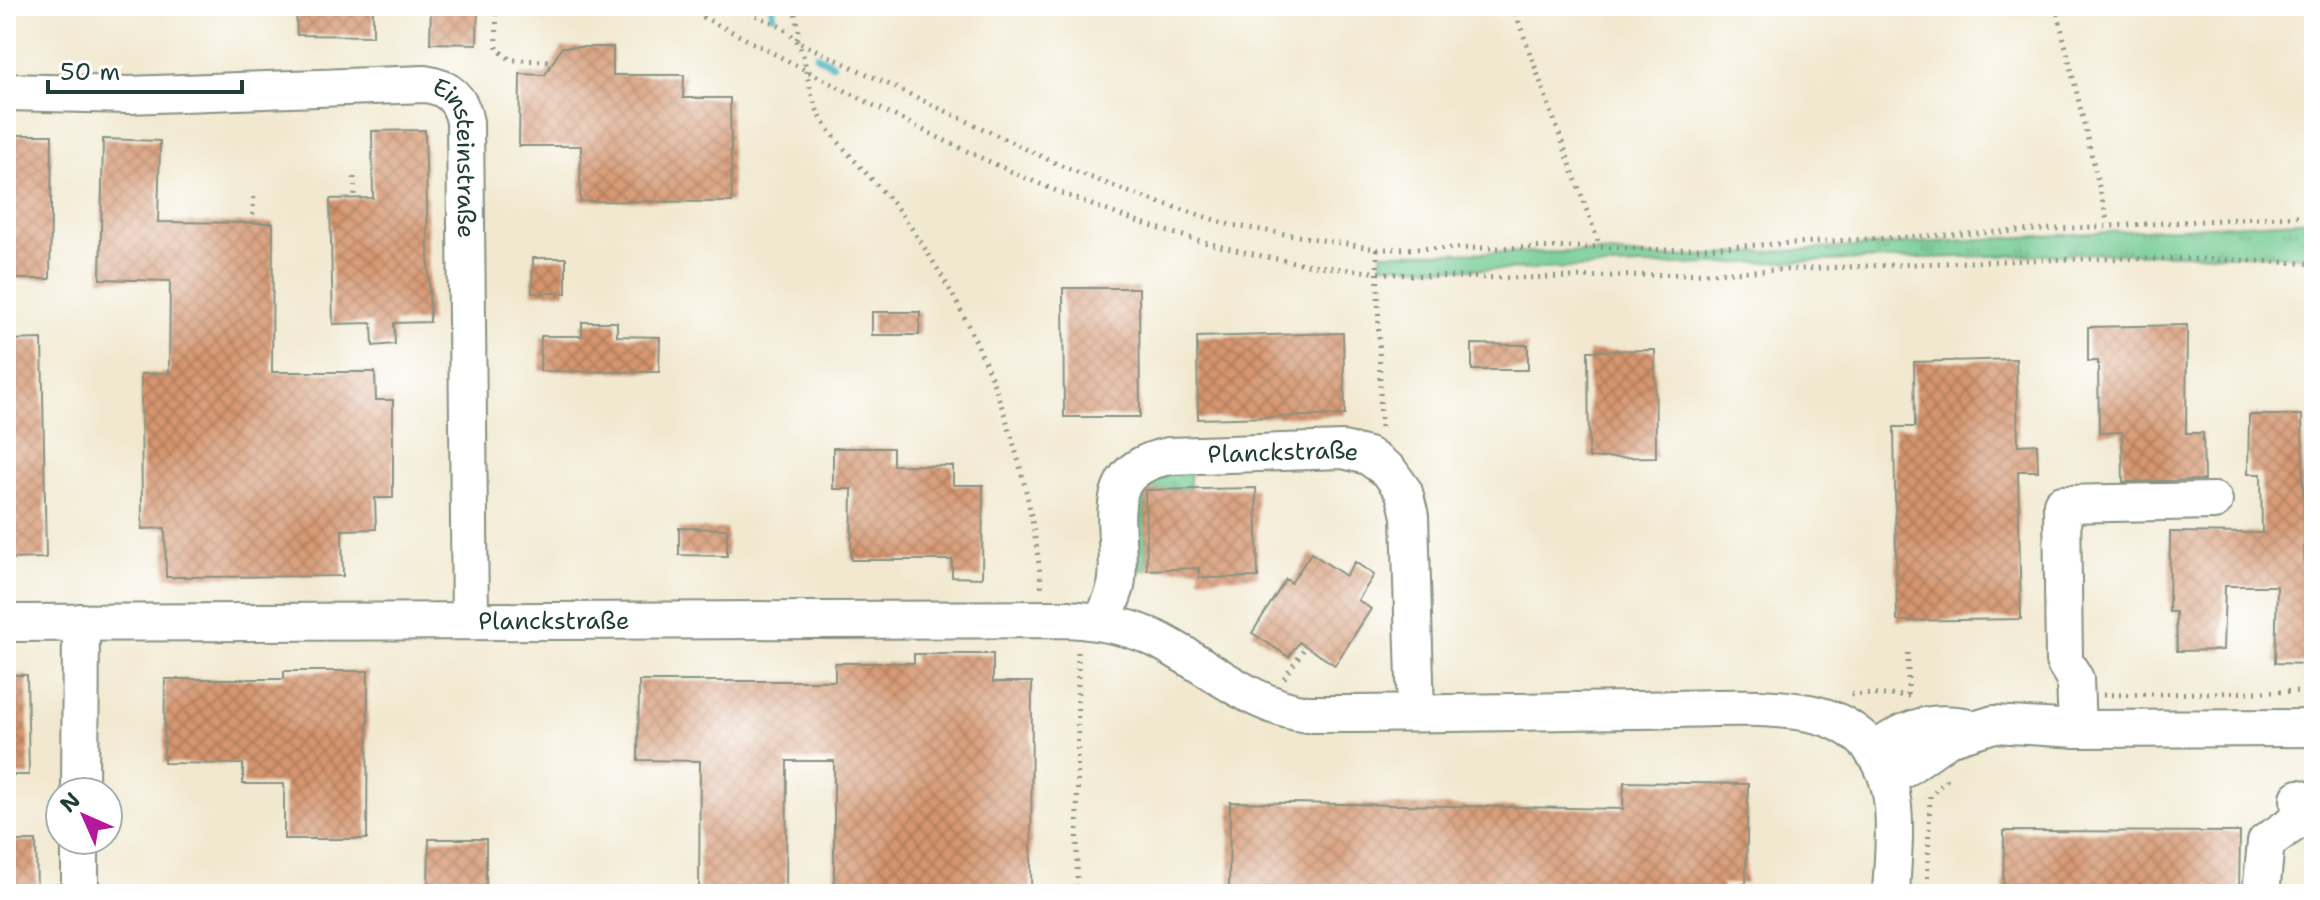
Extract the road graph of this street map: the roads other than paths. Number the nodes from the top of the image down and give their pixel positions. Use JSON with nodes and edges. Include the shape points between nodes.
{"nodes":[{"id":1,"x":6,"y":92,"type":"edge"},
{"id":2,"x":2214,"y":501,"type":"dead end"},
{"id":3,"x":470,"y":620,"type":"junction"},
{"id":4,"x":81,"y":622,"type":"junction"},
{"id":5,"x":6,"y":623,"type":"edge"},
{"id":6,"x":1090,"y":634,"type":"junction"},
{"id":7,"x":1416,"y":713,"type":"junction"},
{"id":8,"x":2314,"y":728,"type":"edge"},
{"id":9,"x":2077,"y":729,"type":"junction"},
{"id":10,"x":1880,"y":763,"type":"junction"},
{"id":11,"x":80,"y":776,"type":"edge"},
{"id":12,"x":2299,"y":798,"type":"dead end"},
{"id":13,"x":80,"y":856,"type":"edge"},
{"id":14,"x":80,"y":894,"type":"edge"},
{"id":15,"x":1891,"y":894,"type":"edge"},
{"id":16,"x":2261,"y":894,"type":"edge"}],
"edges":[{"from":1,"to":3,"type":"street","name":"Einsteinstraße","via":[[128,95],[425,84],[444,89],[457,100],[465,122]]},
{"from":2,"to":9,"type":"street","via":[[2062,504],[2064,661],[2075,679]]},
{"from":3,"to":4,"type":"street","name":"Planckstraße"},
{"from":3,"to":6,"type":"street","name":"Planckstraße","via":[[1044,619]]},
{"from":4,"to":5,"type":"street","name":"Planckstraße"},
{"from":4,"to":11,"type":"street"},
{"from":6,"to":7,"type":"street","name":"Planckstraße","via":[[1156,639],[1278,709],[1307,714]]},
{"from":6,"to":7,"type":"street","name":"Planckstraße","via":[[1116,585],[1117,499],[1141,466],[1169,456],[1356,452],[1389,471],[1408,504]]},
{"from":7,"to":10,"type":"street","name":"Planckstraße","via":[[1792,711],[1839,722]]},
{"from":8,"to":9,"type":"street"},
{"from":9,"to":10,"type":"street","via":[[1932,724],[1898,732]]},
{"from":10,"to":15,"type":"street","via":[[1893,810]]},
{"from":12,"to":16,"type":"street","via":[[2300,819],[2266,842]]},
{"from":13,"to":14,"type":"street"}]}
